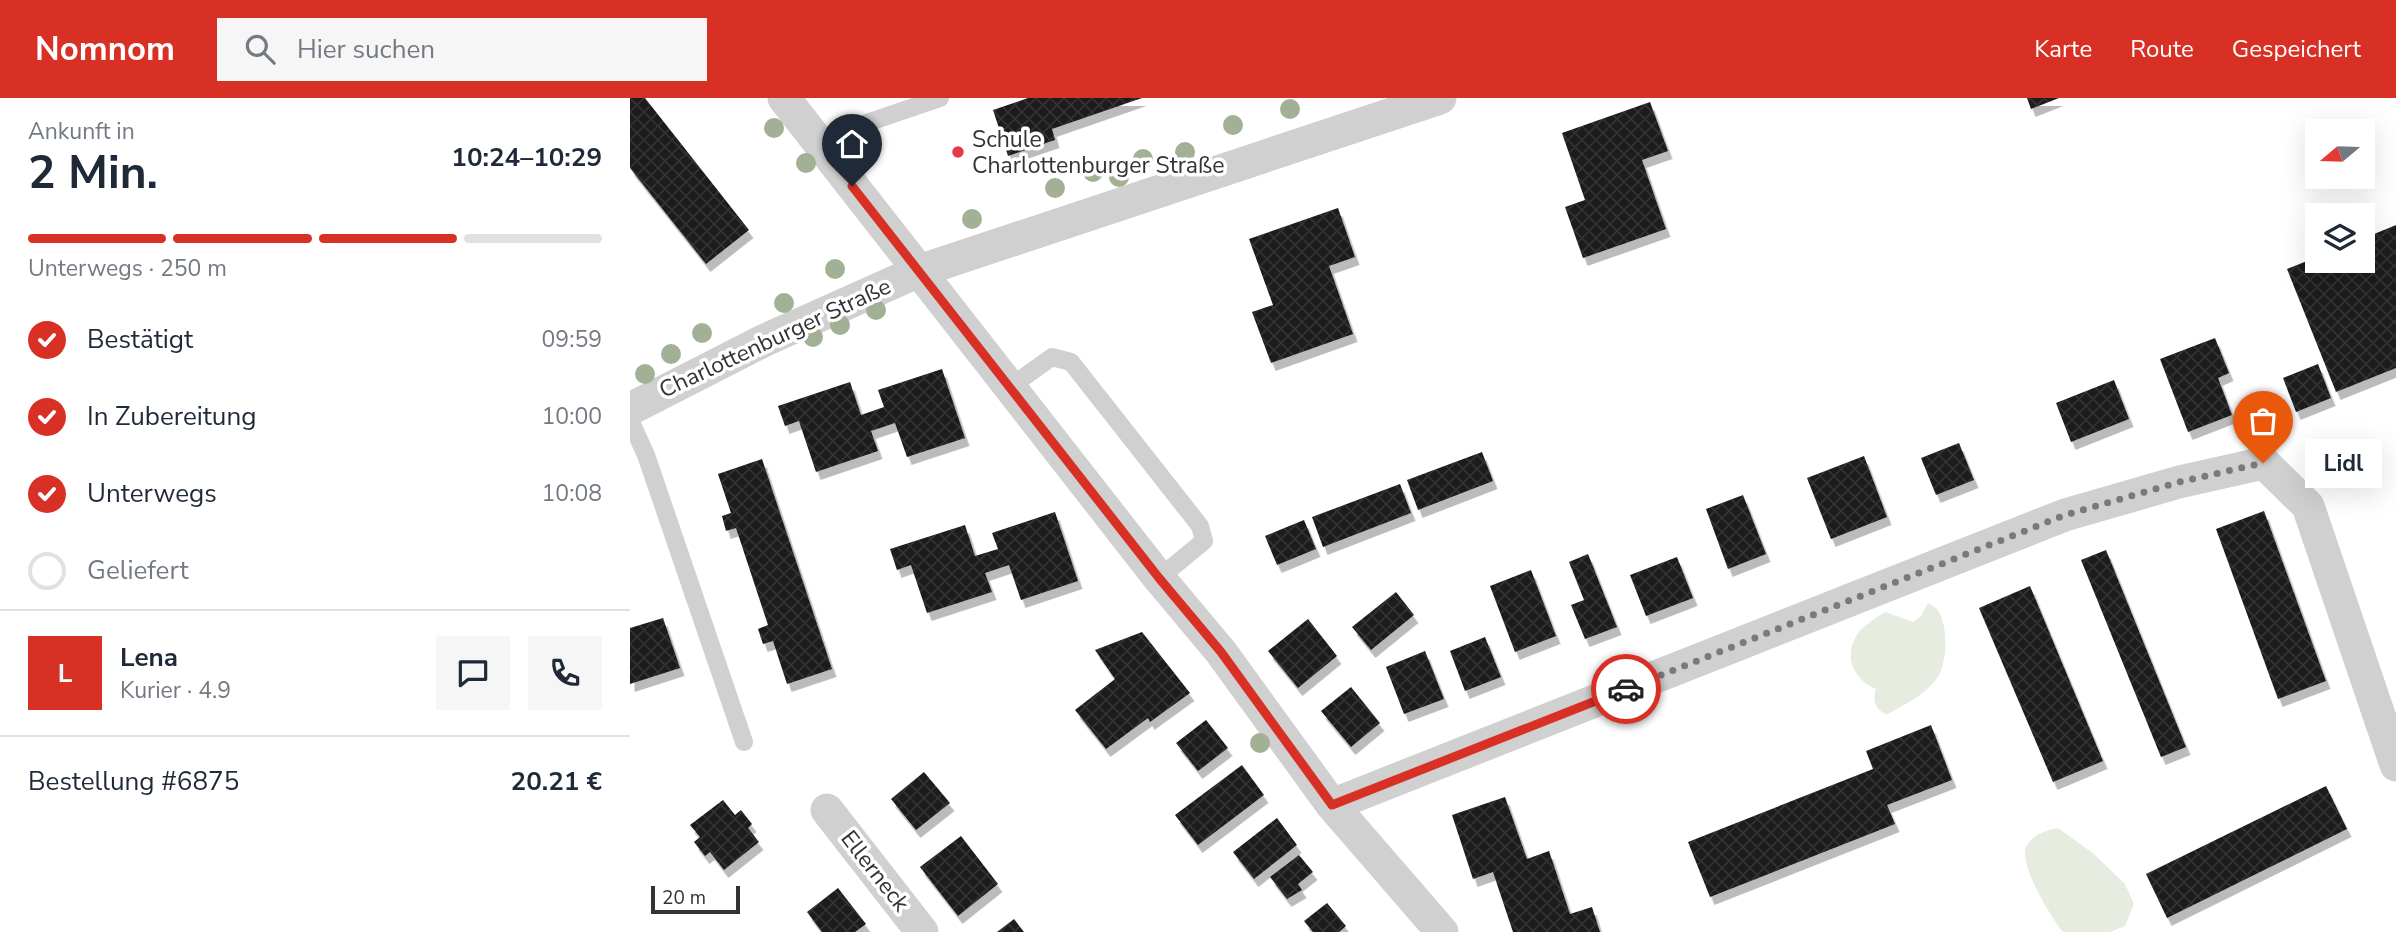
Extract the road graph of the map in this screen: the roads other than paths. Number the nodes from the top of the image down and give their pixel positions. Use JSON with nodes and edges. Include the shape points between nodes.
{"nodes":[{"id":1,"x":784,"y":98,"type":"edge"},
{"id":2,"x":940,"y":98,"type":"edge"},
{"id":3,"x":1440,"y":98,"type":"edge"},
{"id":4,"x":819,"y":143,"type":"junction"},
{"id":5,"x":919,"y":271,"type":"junction"},
{"id":6,"x":1010,"y":387,"type":"junction"},
{"id":7,"x":630,"y":409,"type":"edge"},
{"id":8,"x":630,"y":420,"type":"edge"},
{"id":9,"x":1159,"y":578,"type":"junction"},
{"id":10,"x":744,"y":742,"type":"dead end"},
{"id":11,"x":2396,"y":765,"type":"edge"},
{"id":12,"x":1332,"y":805,"type":"junction"},
{"id":13,"x":827,"y":810,"type":"dead end"},
{"id":14,"x":922,"y":932,"type":"edge"},
{"id":15,"x":1442,"y":932,"type":"edge"}],
"edges":[{"from":1,"to":4,"type":"street"},
{"from":2,"to":4,"type":"lane"},
{"from":3,"to":5,"type":"street","name":"Charlottenburger Straße"},
{"from":4,"to":5,"type":"street"},
{"from":5,"to":6,"type":"street"},
{"from":5,"to":7,"type":"street","name":"Charlottenburger Straße","via":[[763,341]]},
{"from":6,"to":9,"type":"street"},
{"from":6,"to":9,"type":"lane","via":[[1052,357],[1071,362],[1200,526],[1204,541]]},
{"from":8,"to":10,"type":"lane"},
{"from":9,"to":12,"type":"street","via":[[1221,652]]},
{"from":11,"to":12,"type":"street","via":[[2308,506],[2263,463],[2065,515]]},
{"from":12,"to":15,"type":"street"},
{"from":13,"to":14,"type":"street","name":"Ellerneck"}]}
